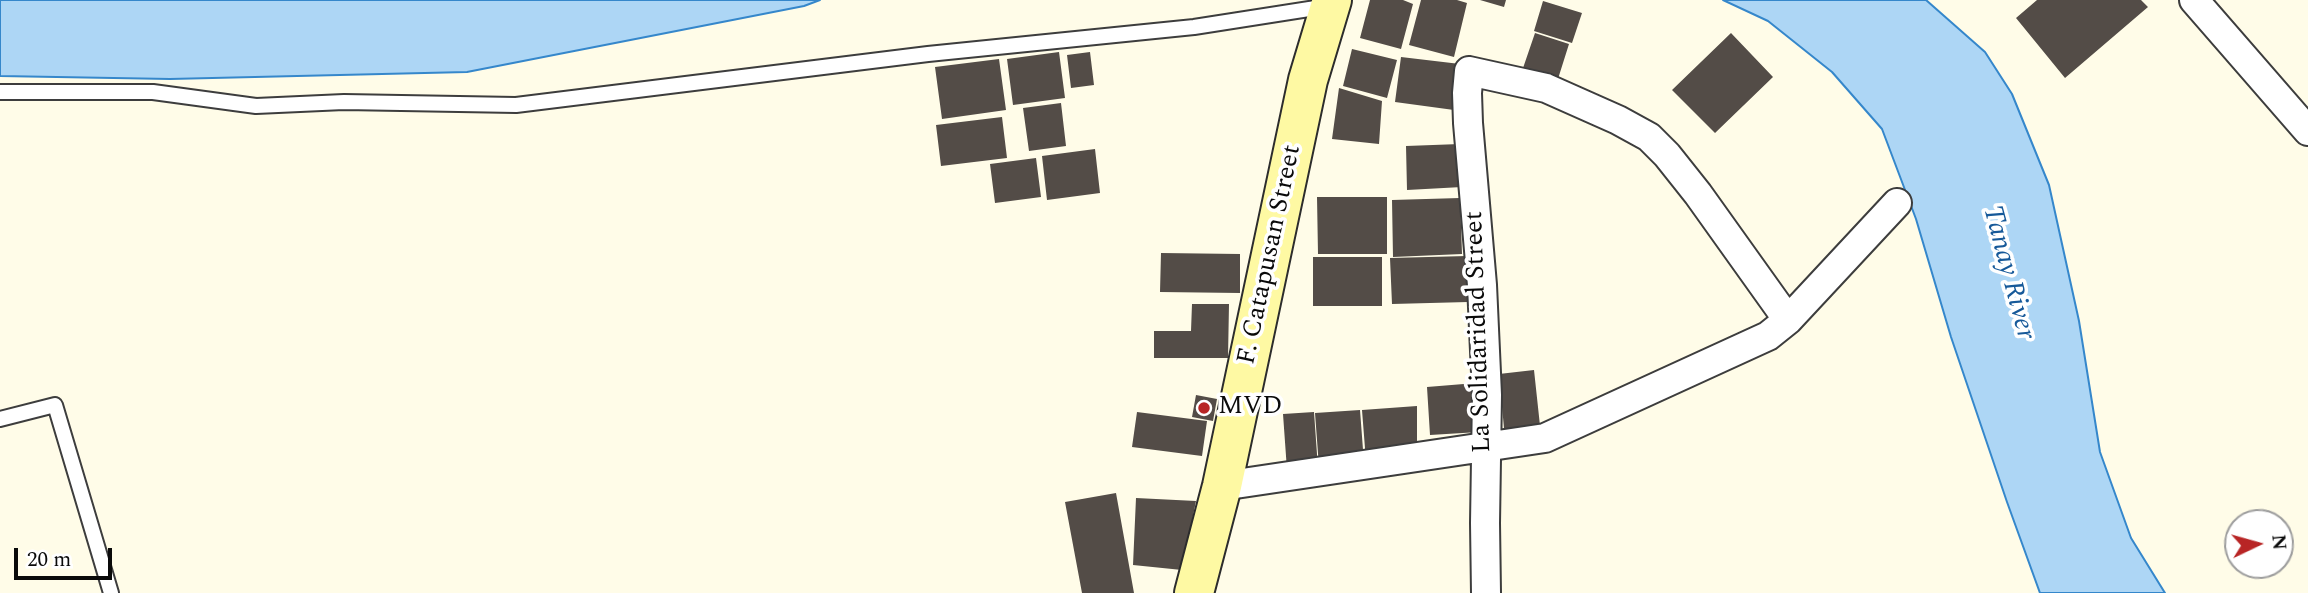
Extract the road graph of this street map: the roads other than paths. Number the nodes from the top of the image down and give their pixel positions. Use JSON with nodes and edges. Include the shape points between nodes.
{"nodes":[{"id":1,"x":2194,"y":0,"type":"edge"},
{"id":2,"x":1331,"y":3,"type":"edge"},
{"id":3,"x":0,"y":92,"type":"edge"},
{"id":4,"x":2308,"y":131,"type":"edge"},
{"id":5,"x":1897,"y":204,"type":"dead end"},
{"id":6,"x":1788,"y":320,"type":"junction"},
{"id":7,"x":0,"y":419,"type":"edge"},
{"id":8,"x":1486,"y":446,"type":"junction"},
{"id":9,"x":1222,"y":486,"type":"junction"},
{"id":10,"x":111,"y":593,"type":"edge"},
{"id":11,"x":1194,"y":593,"type":"edge"},
{"id":12,"x":1486,"y":593,"type":"edge"}],
"edges":[{"from":1,"to":4,"type":"street"},
{"from":2,"to":3,"type":"lane","via":[[1194,27],[928,54],[516,106],[344,102],[256,106],[153,92]]},
{"from":2,"to":9,"type":"main road","name":"F. Catapusan Street","via":[[1308,80]]},
{"from":5,"to":6,"type":"street"},
{"from":6,"to":8,"type":"street","via":[[1768,336],[1545,438]]},
{"from":6,"to":8,"type":"street","name":"La Solidaridad Street","via":[[1698,194],[1648,137],[1546,88],[1469,72],[1488,395]]},
{"from":7,"to":10,"type":"lane","via":[[55,405]]},
{"from":8,"to":9,"type":"street"},
{"from":8,"to":12,"type":"street","name":"La Solidaridad Street"},
{"from":9,"to":11,"type":"main road","name":"F. Catapusan Street"}]}
